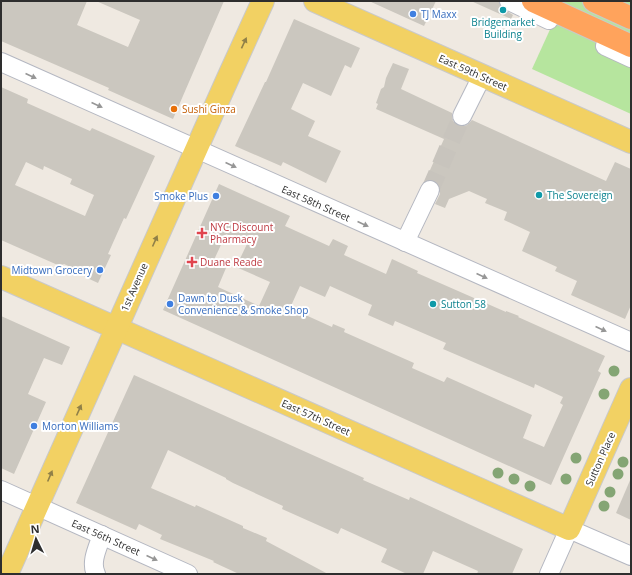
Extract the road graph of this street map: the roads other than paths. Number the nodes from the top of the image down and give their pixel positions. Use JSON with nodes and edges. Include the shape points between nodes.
{"nodes":[{"id":1,"x":263,"y":1,"type":"edge"},
{"id":2,"x":315,"y":1,"type":"edge"},
{"id":3,"x":509,"y":1,"type":"edge"},
{"id":4,"x":551,"y":1,"type":"edge"},
{"id":5,"x":594,"y":1,"type":"edge"},
{"id":6,"x":612,"y":1,"type":"edge"},
{"id":7,"x":530,"y":5,"type":"edge"},
{"id":8,"x":631,"y":10,"type":"edge"},
{"id":9,"x":631,"y":18,"type":"edge"},
{"id":10,"x":631,"y":38,"type":"edge"},
{"id":11,"x":631,"y":46,"type":"edge"},
{"id":12,"x":631,"y":58,"type":"edge"},
{"id":13,"x":1,"y":62,"type":"edge"},
{"id":14,"x":482,"y":76,"type":"junction"},
{"id":15,"x":462,"y":116,"type":"tunnel mouth"},
{"id":16,"x":631,"y":142,"type":"edge"},
{"id":17,"x":196,"y":149,"type":"junction"},
{"id":18,"x":430,"y":190,"type":"tunnel mouth"},
{"id":19,"x":405,"y":242,"type":"junction"},
{"id":20,"x":1,"y":276,"type":"edge"},
{"id":21,"x":116,"y":328,"type":"junction"},
{"id":22,"x":631,"y":342,"type":"edge"},
{"id":23,"x":631,"y":389,"type":"edge"},
{"id":24,"x":1,"y":490,"type":"edge"},
{"id":25,"x":38,"y":507,"type":"junction"},
{"id":26,"x":569,"y":529,"type":"junction"},
{"id":27,"x":102,"y":535,"type":"junction"},
{"id":28,"x":631,"y":556,"type":"edge"},
{"id":29,"x":7,"y":574,"type":"edge"},
{"id":30,"x":96,"y":574,"type":"edge"},
{"id":31,"x":188,"y":574,"type":"edge"},
{"id":32,"x":549,"y":574,"type":"edge"}],
"edges":[{"from":17,"to":1,"type":"main road","name":"1st Avenue","one_way":true},
{"from":2,"to":14,"type":"main road","name":"East 59th Street"},
{"from":3,"to":7,"type":"street"},
{"from":4,"to":10,"type":"highway"},
{"from":5,"to":9,"type":"highway"},
{"from":6,"to":8,"type":"highway"},
{"from":7,"to":11,"type":"highway"},
{"from":7,"to":12,"type":"street"},
{"from":13,"to":17,"type":"street","name":"East 58th Street","one_way":true},
{"from":14,"to":15,"type":"street"},
{"from":14,"to":16,"type":"main road","name":"East 59th Street"},
{"from":17,"to":19,"type":"street","name":"East 58th Street","one_way":true},
{"from":21,"to":17,"type":"main road","name":"1st Avenue","one_way":true},
{"from":18,"to":19,"type":"street"},
{"from":19,"to":22,"type":"street","name":"East 58th Street","one_way":true},
{"from":20,"to":21,"type":"main road","name":"East 57th Street"},
{"from":25,"to":21,"type":"main road","name":"1st Avenue","one_way":true},
{"from":21,"to":26,"type":"main road","name":"East 57th Street"},
{"from":23,"to":26,"type":"main road","name":"Sutton Place"},
{"from":24,"to":25,"type":"street","name":"East 56th Street"},
{"from":25,"to":27,"type":"street","name":"East 56th Street"},
{"from":25,"to":29,"type":"main road","name":"1st Avenue"},
{"from":26,"to":28,"type":"street","name":"East 57th Street"},
{"from":26,"to":32,"type":"street"},
{"from":27,"to":30,"type":"street","via":[[95,556],[93,569]]},
{"from":27,"to":31,"type":"street","name":"East 56th Street","one_way":true}]}
